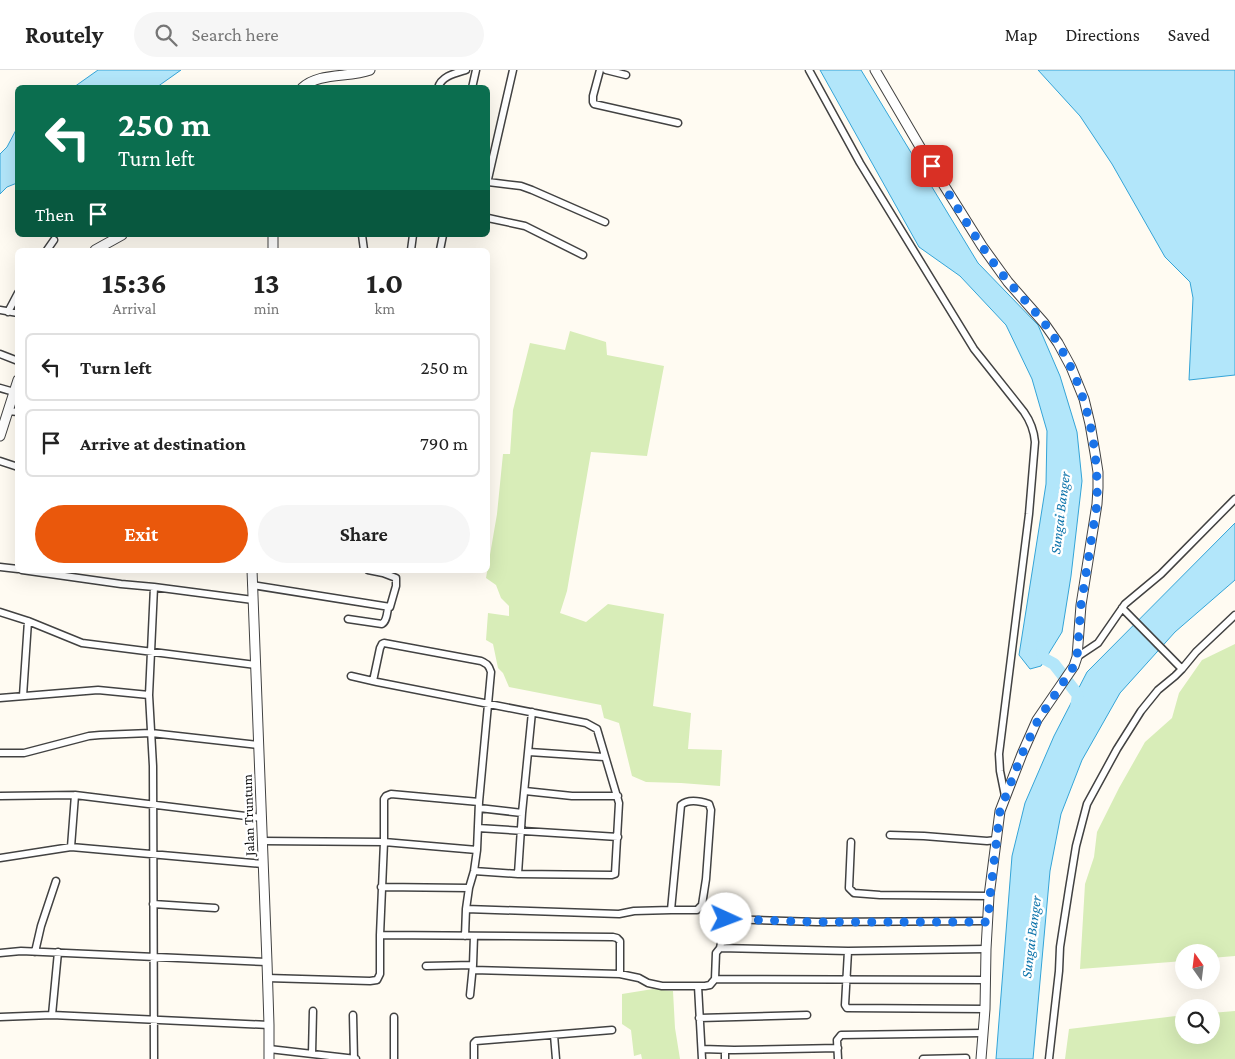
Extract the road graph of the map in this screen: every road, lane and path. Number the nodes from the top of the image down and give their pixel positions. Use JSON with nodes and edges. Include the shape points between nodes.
{"nodes":[{"id":1,"x":370,"y":70,"type":"edge"},
{"id":2,"x":463,"y":70,"type":"edge"},
{"id":3,"x":476,"y":70,"type":"edge"},
{"id":4,"x":513,"y":70,"type":"edge"},
{"id":5,"x":600,"y":70,"type":"edge"},
{"id":6,"x":606,"y":70,"type":"edge"},
{"id":7,"x":810,"y":70,"type":"edge"},
{"id":8,"x":875,"y":70,"type":"edge"},
{"id":9,"x":358,"y":72,"type":"edge"},
{"id":10,"x":626,"y":75,"type":"dead end"},
{"id":11,"x":306,"y":85,"type":"edge"},
{"id":12,"x":439,"y":85,"type":"edge"},
{"id":13,"x":473,"y":85,"type":"edge"},
{"id":14,"x":678,"y":123,"type":"dead end"},
{"id":15,"x":490,"y":172,"type":"edge"},
{"id":16,"x":490,"y":181,"type":"edge"},
{"id":17,"x":490,"y":218,"type":"edge"},
{"id":18,"x":606,"y":222,"type":"dead end"},
{"id":19,"x":118,"y":237,"type":"edge"},
{"id":20,"x":54,"y":240,"type":"dead end"},
{"id":21,"x":48,"y":248,"type":"edge"},
{"id":22,"x":99,"y":248,"type":"edge"},
{"id":23,"x":583,"y":255,"type":"dead end"},
{"id":24,"x":15,"y":299,"type":"edge"},
{"id":25,"x":0,"y":310,"type":"edge"},
{"id":26,"x":8,"y":312,"type":"junction"},
{"id":27,"x":15,"y":313,"type":"edge"},
{"id":28,"x":0,"y":354,"type":"edge"},
{"id":29,"x":15,"y":360,"type":"edge"},
{"id":30,"x":0,"y":388,"type":"edge"},
{"id":31,"x":15,"y":389,"type":"edge"},
{"id":32,"x":14,"y":392,"type":"junction"},
{"id":33,"x":8,"y":410,"type":"junction"},
{"id":34,"x":15,"y":411,"type":"edge"},
{"id":35,"x":0,"y":436,"type":"edge"},
{"id":36,"x":0,"y":461,"type":"edge"},
{"id":37,"x":15,"y":465,"type":"edge"},
{"id":38,"x":1235,"y":499,"type":"edge"},
{"id":39,"x":0,"y":567,"type":"edge"},
{"id":40,"x":15,"y":569,"type":"edge"},
{"id":41,"x":43,"y":573,"type":"edge"},
{"id":42,"x":252,"y":573,"type":"edge"},
{"id":43,"x":383,"y":573,"type":"edge"},
{"id":44,"x":252,"y":585,"type":"junction"},
{"id":45,"x":154,"y":587,"type":"junction"},
{"id":46,"x":253,"y":600,"type":"junction"},
{"id":47,"x":388,"y":608,"type":"junction"},
{"id":48,"x":1123,"y":609,"type":"junction"},
{"id":49,"x":0,"y":612,"type":"edge"},
{"id":50,"x":1235,"y":615,"type":"edge"},
{"id":51,"x":348,"y":619,"type":"dead end"},
{"id":52,"x":28,"y":621,"type":"junction"},
{"id":53,"x":151,"y":652,"type":"junction"},
{"id":54,"x":1076,"y":662,"type":"junction"},
{"id":55,"x":256,"y":665,"type":"junction"},
{"id":56,"x":1181,"y":668,"type":"junction"},
{"id":57,"x":351,"y":676,"type":"dead end"},
{"id":58,"x":372,"y":682,"type":"junction"},
{"id":59,"x":149,"y":695,"type":"junction"},
{"id":60,"x":23,"y":696,"type":"junction"},
{"id":61,"x":0,"y":698,"type":"edge"},
{"id":62,"x":488,"y":704,"type":"junction"},
{"id":63,"x":532,"y":712,"type":"junction"},
{"id":64,"x":151,"y":733,"type":"junction"},
{"id":65,"x":259,"y":745,"type":"junction"},
{"id":66,"x":529,"y":752,"type":"junction"},
{"id":67,"x":0,"y":753,"type":"edge"},
{"id":68,"x":604,"y":757,"type":"junction"},
{"id":69,"x":525,"y":791,"type":"junction"},
{"id":70,"x":75,"y":795,"type":"junction"},
{"id":71,"x":0,"y":796,"type":"edge"},
{"id":72,"x":618,"y":796,"type":"junction"},
{"id":73,"x":1005,"y":796,"type":"junction"},
{"id":74,"x":152,"y":804,"type":"junction"},
{"id":75,"x":479,"y":805,"type":"junction"},
{"id":76,"x":522,"y":813,"type":"junction"},
{"id":77,"x":262,"y":818,"type":"junction"},
{"id":78,"x":478,"y":828,"type":"junction"},
{"id":79,"x":520,"y":831,"type":"junction"},
{"id":80,"x":890,"y":835,"type":"dead end"},
{"id":81,"x":618,"y":837,"type":"junction"},
{"id":82,"x":996,"y":840,"type":"junction"},
{"id":83,"x":262,"y":842,"type":"junction"},
{"id":84,"x":384,"y":842,"type":"junction"},
{"id":85,"x":851,"y":842,"type":"dead end"},
{"id":86,"x":71,"y":847,"type":"junction"},
{"id":87,"x":477,"y":850,"type":"junction"},
{"id":88,"x":153,"y":854,"type":"junction"},
{"id":89,"x":0,"y":858,"type":"edge"},
{"id":90,"x":264,"y":864,"type":"junction"},
{"id":91,"x":474,"y":871,"type":"junction"},
{"id":92,"x":518,"y":874,"type":"junction"},
{"id":93,"x":56,"y":880,"type":"dead end"},
{"id":94,"x":381,"y":887,"type":"junction"},
{"id":95,"x":468,"y":888,"type":"junction"},
{"id":96,"x":990,"y":896,"type":"junction"},
{"id":97,"x":153,"y":904,"type":"junction"},
{"id":98,"x":215,"y":908,"type":"dead end"},
{"id":99,"x":466,"y":909,"type":"junction"},
{"id":100,"x":671,"y":910,"type":"junction"},
{"id":101,"x":988,"y":922,"type":"junction"},
{"id":102,"x":380,"y":935,"type":"junction"},
{"id":103,"x":465,"y":936,"type":"junction"},
{"id":104,"x":474,"y":936,"type":"junction"},
{"id":105,"x":720,"y":948,"type":"junction"},
{"id":106,"x":986,"y":949,"type":"junction"},
{"id":107,"x":848,"y":951,"type":"junction"},
{"id":108,"x":0,"y":952,"type":"edge"},
{"id":109,"x":35,"y":952,"type":"junction"},
{"id":110,"x":58,"y":952,"type":"junction"},
{"id":111,"x":154,"y":958,"type":"junction"},
{"id":112,"x":267,"y":962,"type":"junction"},
{"id":113,"x":426,"y":966,"type":"dead end"},
{"id":114,"x":473,"y":968,"type":"junction"},
{"id":115,"x":620,"y":974,"type":"junction"},
{"id":116,"x":267,"y":976,"type":"junction"},
{"id":117,"x":715,"y":979,"type":"junction"},
{"id":118,"x":847,"y":980,"type":"junction"},
{"id":119,"x":984,"y":980,"type":"junction"},
{"id":120,"x":698,"y":986,"type":"junction"},
{"id":121,"x":470,"y":995,"type":"dead end"},
{"id":122,"x":985,"y":1009,"type":"junction"},
{"id":123,"x":313,"y":1011,"type":"dead end"},
{"id":124,"x":52,"y":1015,"type":"junction"},
{"id":125,"x":353,"y":1015,"type":"dead end"},
{"id":126,"x":807,"y":1015,"type":"dead end"},
{"id":127,"x":0,"y":1017,"type":"edge"},
{"id":128,"x":394,"y":1017,"type":"dead end"},
{"id":129,"x":699,"y":1018,"type":"junction"},
{"id":130,"x":154,"y":1020,"type":"junction"},
{"id":131,"x":269,"y":1025,"type":"junction"},
{"id":132,"x":612,"y":1030,"type":"dead end"},
{"id":133,"x":983,"y":1033,"type":"junction"},
{"id":134,"x":554,"y":1035,"type":"junction"},
{"id":135,"x":838,"y":1048,"type":"junction"},
{"id":136,"x":269,"y":1049,"type":"junction"},
{"id":137,"x":702,"y":1049,"type":"junction"},
{"id":138,"x":725,"y":1050,"type":"junction"},
{"id":139,"x":312,"y":1054,"type":"junction"},
{"id":140,"x":966,"y":1058,"type":"edge"},
{"id":141,"x":154,"y":1059,"type":"edge"},
{"id":142,"x":269,"y":1059,"type":"edge"},
{"id":143,"x":355,"y":1059,"type":"edge"},
{"id":144,"x":394,"y":1059,"type":"edge"},
{"id":145,"x":474,"y":1059,"type":"edge"},
{"id":146,"x":556,"y":1059,"type":"edge"},
{"id":147,"x":702,"y":1059,"type":"edge"},
{"id":148,"x":725,"y":1059,"type":"edge"},
{"id":149,"x":838,"y":1059,"type":"edge"},
{"id":150,"x":923,"y":1059,"type":"edge"},
{"id":151,"x":981,"y":1059,"type":"edge"},
{"id":152,"x":1049,"y":1059,"type":"edge"}],
"edges":[{"from":1,"to":9,"type":"street"},
{"from":2,"to":12,"type":"street","via":[[442,79]]},
{"from":3,"to":13,"type":"street"},
{"from":4,"to":15,"type":"street"},
{"from":5,"to":14,"type":"street","via":[[594,104]]},
{"from":6,"to":10,"type":"street"},
{"from":7,"to":73,"type":"street","via":[[860,163],[969,342],[1024,412],[1034,431],[1029,514],[999,754]]},
{"from":8,"to":54,"type":"street","via":[[982,246],[1058,343],[1084,399],[1098,488]]},
{"from":9,"to":11,"type":"street","via":[[318,79]]},
{"from":16,"to":18,"type":"street","via":[[521,186]]},
{"from":17,"to":23,"type":"street","via":[[525,226]]},
{"from":19,"to":22,"type":"street"},
{"from":20,"to":21,"type":"street"},
{"from":24,"to":26,"type":"street"},
{"from":25,"to":26,"type":"street"},
{"from":26,"to":27,"type":"street"},
{"from":28,"to":29,"type":"street"},
{"from":30,"to":32,"type":"street"},
{"from":31,"to":32,"type":"street"},
{"from":32,"to":33,"type":"street"},
{"from":33,"to":34,"type":"street"},
{"from":33,"to":35,"type":"street"},
{"from":36,"to":37,"type":"street"},
{"from":38,"to":48,"type":"street"},
{"from":39,"to":40,"type":"street"},
{"from":41,"to":45,"type":"street"},
{"from":42,"to":44,"type":"street","name":"Jalan Truntum"},
{"from":43,"to":47,"type":"street","via":[[396,578]]},
{"from":44,"to":46,"type":"street","name":"Jalan Truntum"},
{"from":44,"to":47,"type":"street"},
{"from":45,"to":46,"type":"street"},
{"from":45,"to":53,"type":"street"},
{"from":46,"to":55,"type":"street","name":"Jalan Truntum"},
{"from":47,"to":51,"type":"street","via":[[382,624]]},
{"from":48,"to":54,"type":"street","via":[[1098,643]]},
{"from":48,"to":56,"type":"street"},
{"from":49,"to":52,"type":"street"},
{"from":50,"to":56,"type":"street"},
{"from":52,"to":53,"type":"street","via":[[82,643]]},
{"from":52,"to":60,"type":"street"},
{"from":53,"to":55,"type":"street"},
{"from":53,"to":59,"type":"street"},
{"from":54,"to":73,"type":"street","via":[[1038,720]]},
{"from":55,"to":65,"type":"street","name":"Jalan Truntum"},
{"from":56,"to":152,"type":"street","via":[[1141,711],[1087,804],[1076,846],[1060,947]]},
{"from":57,"to":58,"type":"street"},
{"from":58,"to":62,"type":"street"},
{"from":58,"to":62,"type":"street","via":[[381,645],[397,645],[488,665],[491,672]]},
{"from":59,"to":60,"type":"street","via":[[98,690]]},
{"from":59,"to":64,"type":"street"},
{"from":60,"to":61,"type":"street"},
{"from":62,"to":63,"type":"street"},
{"from":62,"to":75,"type":"street"},
{"from":63,"to":66,"type":"street"},
{"from":63,"to":68,"type":"street","via":[[591,725],[599,733]]},
{"from":64,"to":65,"type":"street"},
{"from":64,"to":67,"type":"street","via":[[94,735],[24,753]]},
{"from":64,"to":74,"type":"street"},
{"from":65,"to":77,"type":"street","name":"Jalan Truntum"},
{"from":66,"to":68,"type":"street"},
{"from":66,"to":69,"type":"street"},
{"from":68,"to":72,"type":"street"},
{"from":69,"to":72,"type":"street"},
{"from":69,"to":76,"type":"street"},
{"from":70,"to":71,"type":"street"},
{"from":70,"to":74,"type":"street"},
{"from":70,"to":86,"type":"street"},
{"from":72,"to":81,"type":"street"},
{"from":73,"to":82,"type":"street"},
{"from":74,"to":77,"type":"street"},
{"from":74,"to":88,"type":"street"},
{"from":75,"to":76,"type":"street"},
{"from":75,"to":78,"type":"street"},
{"from":75,"to":84,"type":"street","via":[[388,795],[383,801]]},
{"from":76,"to":79,"type":"street"},
{"from":77,"to":83,"type":"street","name":"Jalan Truntum"},
{"from":78,"to":79,"type":"street"},
{"from":78,"to":87,"type":"street"},
{"from":79,"to":81,"type":"street"},
{"from":79,"to":92,"type":"street"},
{"from":80,"to":82,"type":"street"},
{"from":81,"to":92,"type":"street","via":[[614,875]]},
{"from":82,"to":96,"type":"street"},
{"from":83,"to":84,"type":"street"},
{"from":83,"to":90,"type":"street","name":"Jalan Truntum"},
{"from":84,"to":87,"type":"street"},
{"from":84,"to":94,"type":"street"},
{"from":85,"to":96,"type":"street","via":[[849,888],[854,893]]},
{"from":86,"to":88,"type":"street"},
{"from":86,"to":89,"type":"street"},
{"from":87,"to":91,"type":"street"},
{"from":88,"to":90,"type":"street"},
{"from":88,"to":97,"type":"street"},
{"from":90,"to":112,"type":"street","name":"Jalan Truntum"},
{"from":91,"to":92,"type":"street"},
{"from":91,"to":95,"type":"street"},
{"from":93,"to":109,"type":"street"},
{"from":94,"to":95,"type":"street"},
{"from":94,"to":102,"type":"street"},
{"from":95,"to":99,"type":"street"},
{"from":96,"to":101,"type":"street"},
{"from":97,"to":98,"type":"street"},
{"from":97,"to":111,"type":"street"},
{"from":99,"to":100,"type":"street","via":[[619,914]]},
{"from":99,"to":103,"type":"street"},
{"from":100,"to":100,"type":"street","via":[[681,805],[688,801],[704,802],[711,810],[702,906],[697,910]]},
{"from":101,"to":105,"type":"street","via":[[726,919]]},
{"from":101,"to":106,"type":"street"},
{"from":102,"to":103,"type":"street"},
{"from":102,"to":116,"type":"street","via":[[380,974],[370,978]]},
{"from":103,"to":104,"type":"street"},
{"from":104,"to":114,"type":"street"},
{"from":104,"to":115,"type":"street","via":[[617,938],[620,941]]},
{"from":105,"to":107,"type":"street"},
{"from":105,"to":117,"type":"street","via":[[715,956]]},
{"from":106,"to":107,"type":"street"},
{"from":106,"to":119,"type":"street"},
{"from":107,"to":118,"type":"street"},
{"from":108,"to":109,"type":"street"},
{"from":109,"to":110,"type":"street"},
{"from":110,"to":111,"type":"street"},
{"from":110,"to":124,"type":"street"},
{"from":111,"to":112,"type":"street"},
{"from":111,"to":130,"type":"street"},
{"from":112,"to":116,"type":"street","name":"Jalan Truntum"},
{"from":113,"to":114,"type":"street"},
{"from":114,"to":115,"type":"street"},
{"from":114,"to":121,"type":"street"},
{"from":115,"to":120,"type":"street","via":[[662,986]]},
{"from":116,"to":131,"type":"street","name":"Jalan Truntum"},
{"from":117,"to":118,"type":"street"},
{"from":117,"to":120,"type":"street","via":[[710,985]]},
{"from":118,"to":119,"type":"street"},
{"from":118,"to":122,"type":"street","via":[[847,1008]]},
{"from":119,"to":122,"type":"street"},
{"from":120,"to":129,"type":"street"},
{"from":122,"to":133,"type":"street"},
{"from":123,"to":139,"type":"street"},
{"from":124,"to":127,"type":"street"},
{"from":124,"to":130,"type":"street"},
{"from":125,"to":143,"type":"street"},
{"from":126,"to":129,"type":"street"},
{"from":128,"to":144,"type":"street"},
{"from":129,"to":137,"type":"street"},
{"from":130,"to":131,"type":"street"},
{"from":130,"to":141,"type":"street"},
{"from":131,"to":136,"type":"street","name":"Jalan Truntum"},
{"from":132,"to":134,"type":"street"},
{"from":133,"to":135,"type":"street","via":[[841,1034],[837,1040]]},
{"from":133,"to":151,"type":"street"},
{"from":134,"to":145,"type":"street","via":[[476,1041]]},
{"from":134,"to":146,"type":"street"},
{"from":135,"to":138,"type":"street"},
{"from":135,"to":149,"type":"street"},
{"from":136,"to":139,"type":"street"},
{"from":136,"to":142,"type":"street","name":"Jalan Truntum"},
{"from":137,"to":138,"type":"street"},
{"from":137,"to":147,"type":"street"},
{"from":138,"to":148,"type":"street"},
{"from":139,"to":143,"type":"street"},
{"from":140,"to":150,"type":"street"}]}
